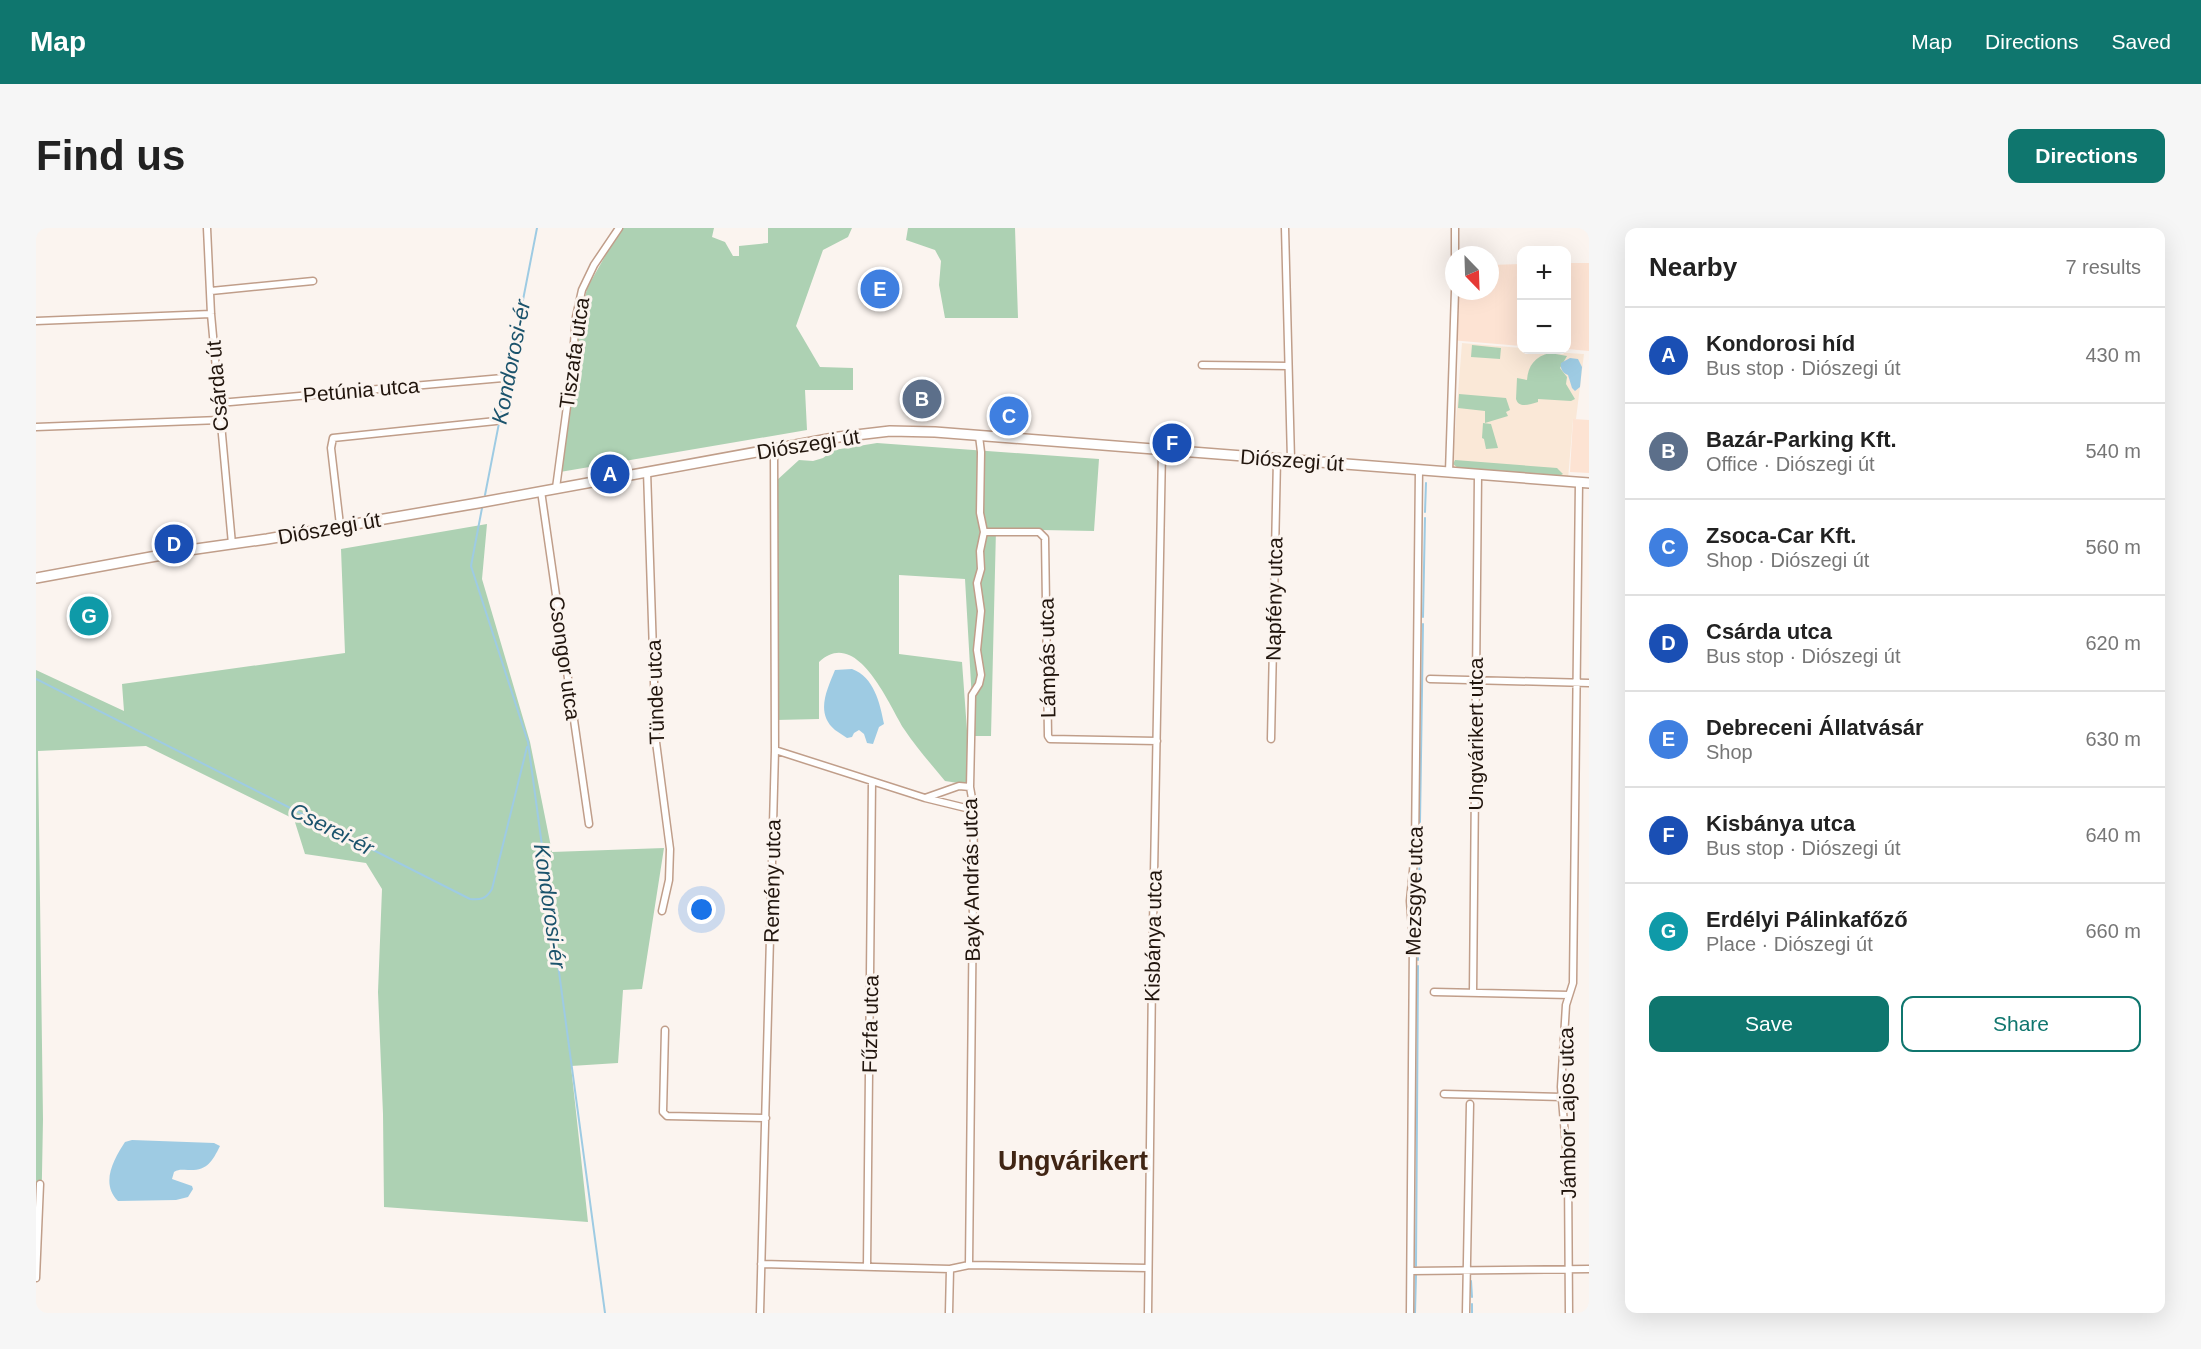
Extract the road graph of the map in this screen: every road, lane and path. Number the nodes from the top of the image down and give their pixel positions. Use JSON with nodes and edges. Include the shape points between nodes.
{"nodes":[{"id":1,"x":207,"y":228,"type":"edge"},
{"id":2,"x":619,"y":228,"type":"edge"},
{"id":3,"x":1285,"y":228,"type":"edge"},
{"id":4,"x":1455,"y":228,"type":"edge"},
{"id":5,"x":1455,"y":246,"type":"edge"},
{"id":6,"x":313,"y":281,"type":"dead end"},
{"id":7,"x":211,"y":291,"type":"junction"},
{"id":8,"x":1455,"y":300,"type":"edge"},
{"id":9,"x":211,"y":314,"type":"junction"},
{"id":10,"x":36,"y":321,"type":"edge"},
{"id":11,"x":1202,"y":365,"type":"dead end"},
{"id":12,"x":1288,"y":366,"type":"junction"},
{"id":13,"x":503,"y":378,"type":"dead end"},
{"id":14,"x":219,"y":403,"type":"junction"},
{"id":15,"x":220,"y":420,"type":"junction"},
{"id":16,"x":496,"y":421,"type":"dead end"},
{"id":17,"x":36,"y":427,"type":"edge"},
{"id":18,"x":979,"y":436,"type":"junction"},
{"id":19,"x":774,"y":449,"type":"junction"},
{"id":20,"x":1162,"y":450,"type":"junction"},
{"id":21,"x":1278,"y":459,"type":"junction"},
{"id":22,"x":1291,"y":460,"type":"junction"},
{"id":23,"x":1419,"y":469,"type":"junction"},
{"id":24,"x":647,"y":471,"type":"junction"},
{"id":25,"x":1449,"y":472,"type":"junction"},
{"id":26,"x":1478,"y":475,"type":"junction"},
{"id":27,"x":1584,"y":483,"type":"edge"},
{"id":28,"x":556,"y":488,"type":"junction"},
{"id":29,"x":541,"y":491,"type":"junction"},
{"id":30,"x":340,"y":525,"type":"junction"},
{"id":31,"x":984,"y":532,"type":"junction"},
{"id":32,"x":232,"y":543,"type":"junction"},
{"id":33,"x":36,"y":578,"type":"edge"},
{"id":34,"x":1430,"y":679,"type":"dead end"},
{"id":35,"x":1476,"y":680,"type":"junction"},
{"id":36,"x":1576,"y":682,"type":"junction"},
{"id":37,"x":1589,"y":683,"type":"edge"},
{"id":38,"x":1271,"y":739,"type":"dead end"},
{"id":39,"x":1157,"y":741,"type":"junction"},
{"id":40,"x":775,"y":750,"type":"junction"},
{"id":41,"x":872,"y":781,"type":"junction"},
{"id":42,"x":970,"y":787,"type":"junction"},
{"id":43,"x":925,"y":798,"type":"junction"},
{"id":44,"x":974,"y":810,"type":"junction"},
{"id":45,"x":589,"y":824,"type":"dead end"},
{"id":46,"x":662,"y":911,"type":"dead end"},
{"id":47,"x":1434,"y":992,"type":"dead end"},
{"id":48,"x":1473,"y":993,"type":"junction"},
{"id":49,"x":1569,"y":995,"type":"junction"},
{"id":50,"x":665,"y":1030,"type":"dead end"},
{"id":51,"x":1444,"y":1094,"type":"dead end"},
{"id":52,"x":1562,"y":1097,"type":"junction"},
{"id":53,"x":1470,"y":1104,"type":"dead end"},
{"id":54,"x":766,"y":1118,"type":"junction"},
{"id":55,"x":40,"y":1184,"type":"dead end"},
{"id":56,"x":761,"y":1264,"type":"junction"},
{"id":57,"x":969,"y":1265,"type":"junction"},
{"id":58,"x":867,"y":1267,"type":"junction"},
{"id":59,"x":1148,"y":1268,"type":"junction"},
{"id":60,"x":950,"y":1269,"type":"junction"},
{"id":61,"x":1569,"y":1269,"type":"junction"},
{"id":62,"x":1589,"y":1269,"type":"edge"},
{"id":63,"x":1411,"y":1270,"type":"junction"},
{"id":64,"x":1467,"y":1270,"type":"junction"},
{"id":65,"x":36,"y":1278,"type":"edge"},
{"id":66,"x":760,"y":1313,"type":"edge"},
{"id":67,"x":949,"y":1313,"type":"edge"},
{"id":68,"x":1148,"y":1313,"type":"edge"},
{"id":69,"x":1410,"y":1313,"type":"edge"},
{"id":70,"x":1466,"y":1313,"type":"edge"},
{"id":71,"x":1569,"y":1313,"type":"edge"}],
"edges":[{"from":1,"to":7,"type":"street","name":"Csárda út"},
{"from":2,"to":28,"type":"street","name":"Tiszafa utca","via":[[582,290]]},
{"from":3,"to":12,"type":"street"},
{"from":4,"to":5,"type":"street"},
{"from":6,"to":7,"type":"street"},
{"from":7,"to":9,"type":"street","name":"Csárda út"},
{"from":8,"to":25,"type":"street"},
{"from":9,"to":10,"type":"street"},
{"from":9,"to":14,"type":"street","name":"Csárda út"},
{"from":11,"to":12,"type":"street"},
{"from":12,"to":22,"type":"street"},
{"from":13,"to":14,"type":"street","name":"Petúnia utca"},
{"from":14,"to":15,"type":"street","name":"Csárda út"},
{"from":15,"to":17,"type":"street"},
{"from":15,"to":32,"type":"street","name":"Csárda út"},
{"from":16,"to":30,"type":"street","via":[[333,438]]},
{"from":18,"to":19,"type":"main road","name":"Diószegi út","via":[[890,431]]},
{"from":18,"to":20,"type":"main road","name":"Diószegi út"},
{"from":18,"to":31,"type":"street","name":"Bayk András utca","via":[[980,513]]},
{"from":19,"to":24,"type":"main road","name":"Diószegi út"},
{"from":19,"to":40,"type":"street","name":"Remény utca"},
{"from":20,"to":21,"type":"main road","name":"Diószegi út"},
{"from":20,"to":39,"type":"street","name":"Kisbánya utca"},
{"from":21,"to":22,"type":"main road","name":"Diószegi út"},
{"from":21,"to":38,"type":"street","name":"Napfény utca"},
{"from":22,"to":23,"type":"main road","name":"Diószegi út"},
{"from":23,"to":25,"type":"main road","name":"Diószegi út"},
{"from":23,"to":63,"type":"street","name":"Mezsgye utca","via":[[1415,851],[1410,901]]},
{"from":24,"to":28,"type":"main road","name":"Diószegi út"},
{"from":24,"to":46,"type":"street","name":"Tünde utca","via":[[656,742],[670,849]]},
{"from":25,"to":26,"type":"main road","name":"Diószegi út"},
{"from":26,"to":27,"type":"main road","name":"Diószegi út"},
{"from":26,"to":35,"type":"street","name":"Ungvárikert utca"},
{"from":27,"to":36,"type":"street","name":"Jámbor Lajos utca"},
{"from":28,"to":29,"type":"main road","name":"Diószegi út"},
{"from":29,"to":30,"type":"main road","name":"Diószegi út"},
{"from":29,"to":45,"type":"street","name":"Csongor utca"},
{"from":30,"to":32,"type":"main road","name":"Diószegi út"},
{"from":31,"to":39,"type":"street","name":"Lámpás utca","via":[[1038,532],[1046,542],[1050,739]]},
{"from":31,"to":42,"type":"street","name":"Bayk András utca","via":[[976,583],[981,611],[977,650],[981,675],[972,695]]},
{"from":32,"to":33,"type":"main road","name":"Diószegi út"},
{"from":34,"to":35,"type":"street"},
{"from":35,"to":36,"type":"street"},
{"from":35,"to":48,"type":"street","name":"Ungvárikert utca"},
{"from":36,"to":37,"type":"street"},
{"from":36,"to":49,"type":"street","name":"Jámbor Lajos utca","via":[[1573,983]]},
{"from":39,"to":59,"type":"street","name":"Kisbánya utca"},
{"from":40,"to":41,"type":"street"},
{"from":40,"to":54,"type":"street","name":"Remény utca"},
{"from":41,"to":43,"type":"street"},
{"from":41,"to":58,"type":"street","name":"Fűzfa utca"},
{"from":42,"to":43,"type":"street","via":[[959,786]]},
{"from":42,"to":44,"type":"street","name":"Bayk András utca"},
{"from":43,"to":44,"type":"street"},
{"from":44,"to":57,"type":"street","name":"Bayk András utca"},
{"from":47,"to":48,"type":"street"},
{"from":48,"to":49,"type":"street"},
{"from":49,"to":52,"type":"street","name":"Jámbor Lajos utca"},
{"from":50,"to":54,"type":"street","via":[[663,1112],[667,1116]]},
{"from":51,"to":52,"type":"street"},
{"from":52,"to":61,"type":"street","name":"Jámbor Lajos utca"},
{"from":53,"to":64,"type":"street"},
{"from":54,"to":56,"type":"street","name":"Remény utca"},
{"from":55,"to":65,"type":"street"},
{"from":56,"to":58,"type":"street"},
{"from":56,"to":66,"type":"street","name":"Remény utca"},
{"from":57,"to":59,"type":"street"},
{"from":57,"to":60,"type":"street"},
{"from":58,"to":60,"type":"street"},
{"from":59,"to":68,"type":"street","name":"Kisbánya utca"},
{"from":60,"to":67,"type":"street"},
{"from":61,"to":62,"type":"street"},
{"from":61,"to":64,"type":"street"},
{"from":61,"to":71,"type":"street","name":"Jámbor Lajos utca"},
{"from":63,"to":64,"type":"street"},
{"from":63,"to":69,"type":"street","name":"Mezsgye utca"},
{"from":64,"to":70,"type":"street"}]}
